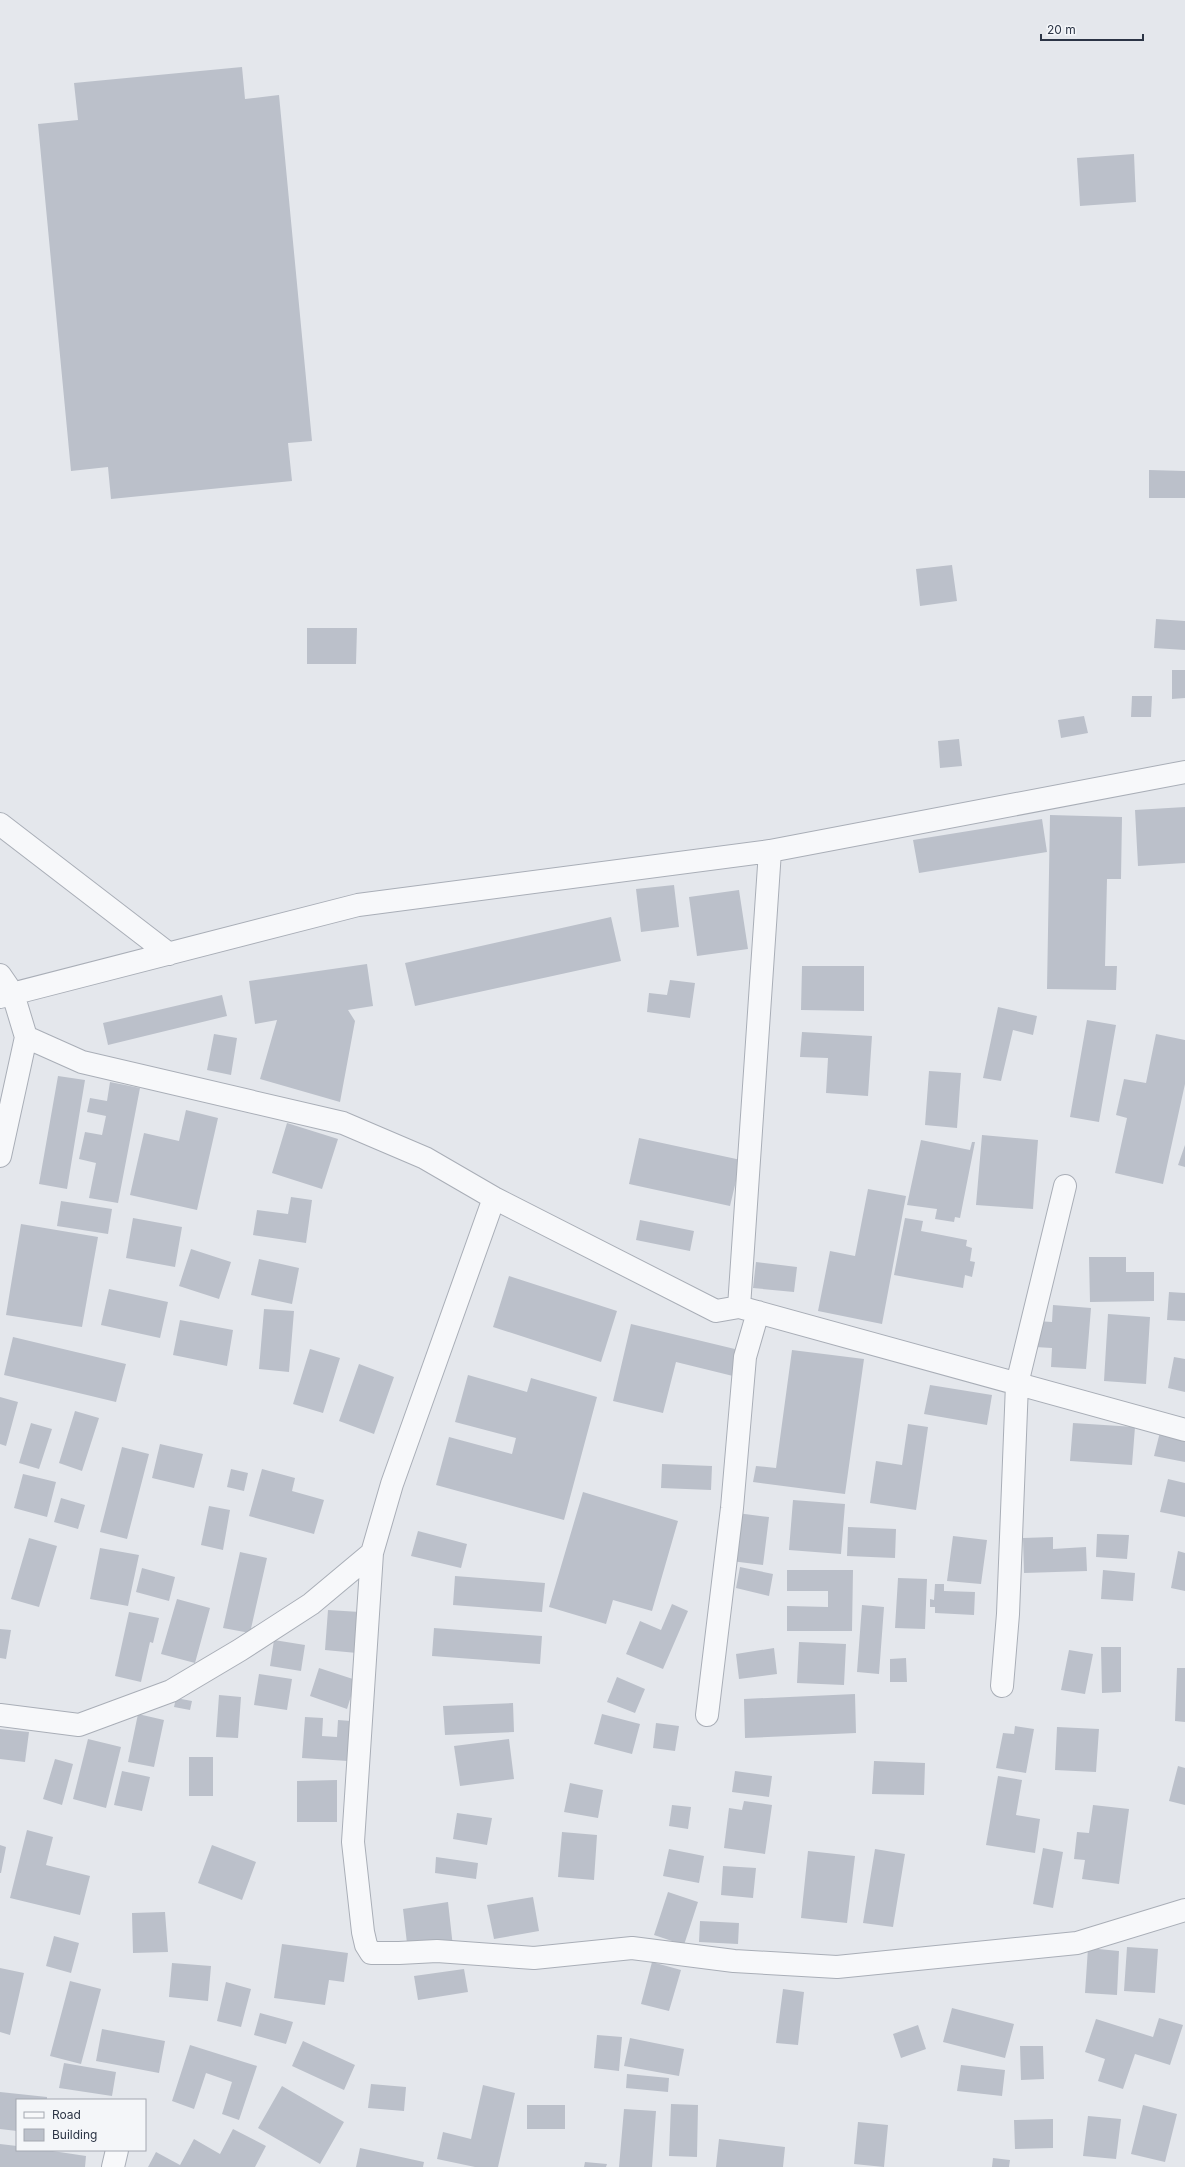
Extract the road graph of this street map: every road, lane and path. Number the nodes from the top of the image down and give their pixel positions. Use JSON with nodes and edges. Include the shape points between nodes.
{"nodes":[{"id":1,"x":1185,"y":772,"type":"edge"},
{"id":2,"x":0,"y":824,"type":"edge"},
{"id":3,"x":770,"y":851,"type":"junction"},
{"id":4,"x":169,"y":954,"type":"junction"},
{"id":5,"x":0,"y":975,"type":"edge"},
{"id":6,"x":6,"y":996,"type":"edge"},
{"id":7,"x":26,"y":1037,"type":"junction"},
{"id":8,"x":0,"y":1156,"type":"edge"},
{"id":9,"x":1066,"y":1186,"type":"dead end"},
{"id":10,"x":494,"y":1198,"type":"junction"},
{"id":11,"x":749,"y":1309,"type":"junction"},
{"id":12,"x":1017,"y":1384,"type":"junction"},
{"id":13,"x":1185,"y":1430,"type":"edge"},
{"id":14,"x":372,"y":1553,"type":"junction"},
{"id":15,"x":1002,"y":1686,"type":"dead end"},
{"id":16,"x":0,"y":1715,"type":"edge"},
{"id":17,"x":707,"y":1715,"type":"dead end"},
{"id":18,"x":1185,"y":1910,"type":"edge"},
{"id":19,"x":117,"y":2151,"type":"edge"},
{"id":20,"x":113,"y":2167,"type":"edge"}],
"edges":[{"from":1,"to":3,"type":"street"},
{"from":2,"to":4,"type":"street"},
{"from":3,"to":4,"type":"street","via":[[358,905]]},
{"from":3,"to":11,"type":"street"},
{"from":4,"to":6,"type":"street"},
{"from":5,"to":6,"type":"street"},
{"from":6,"to":7,"type":"street"},
{"from":7,"to":8,"type":"street"},
{"from":7,"to":10,"type":"street","via":[[82,1062],[343,1123],[425,1158]]},
{"from":9,"to":12,"type":"street"},
{"from":10,"to":11,"type":"street","via":[[716,1311]]},
{"from":10,"to":14,"type":"street","via":[[392,1484]]},
{"from":11,"to":12,"type":"street"},
{"from":11,"to":17,"type":"street","via":[[732,1508]]},
{"from":12,"to":13,"type":"street"},
{"from":12,"to":15,"type":"street","via":[[1008,1614]]},
{"from":14,"to":16,"type":"street","via":[[311,1604],[171,1691],[79,1726]]},
{"from":14,"to":18,"type":"street","via":[[353,1842],[363,1932],[371,1953],[437,1951],[534,1958],[632,1948],[734,1961],[837,1967],[1077,1943]]},
{"from":19,"to":20,"type":"street"}]}
